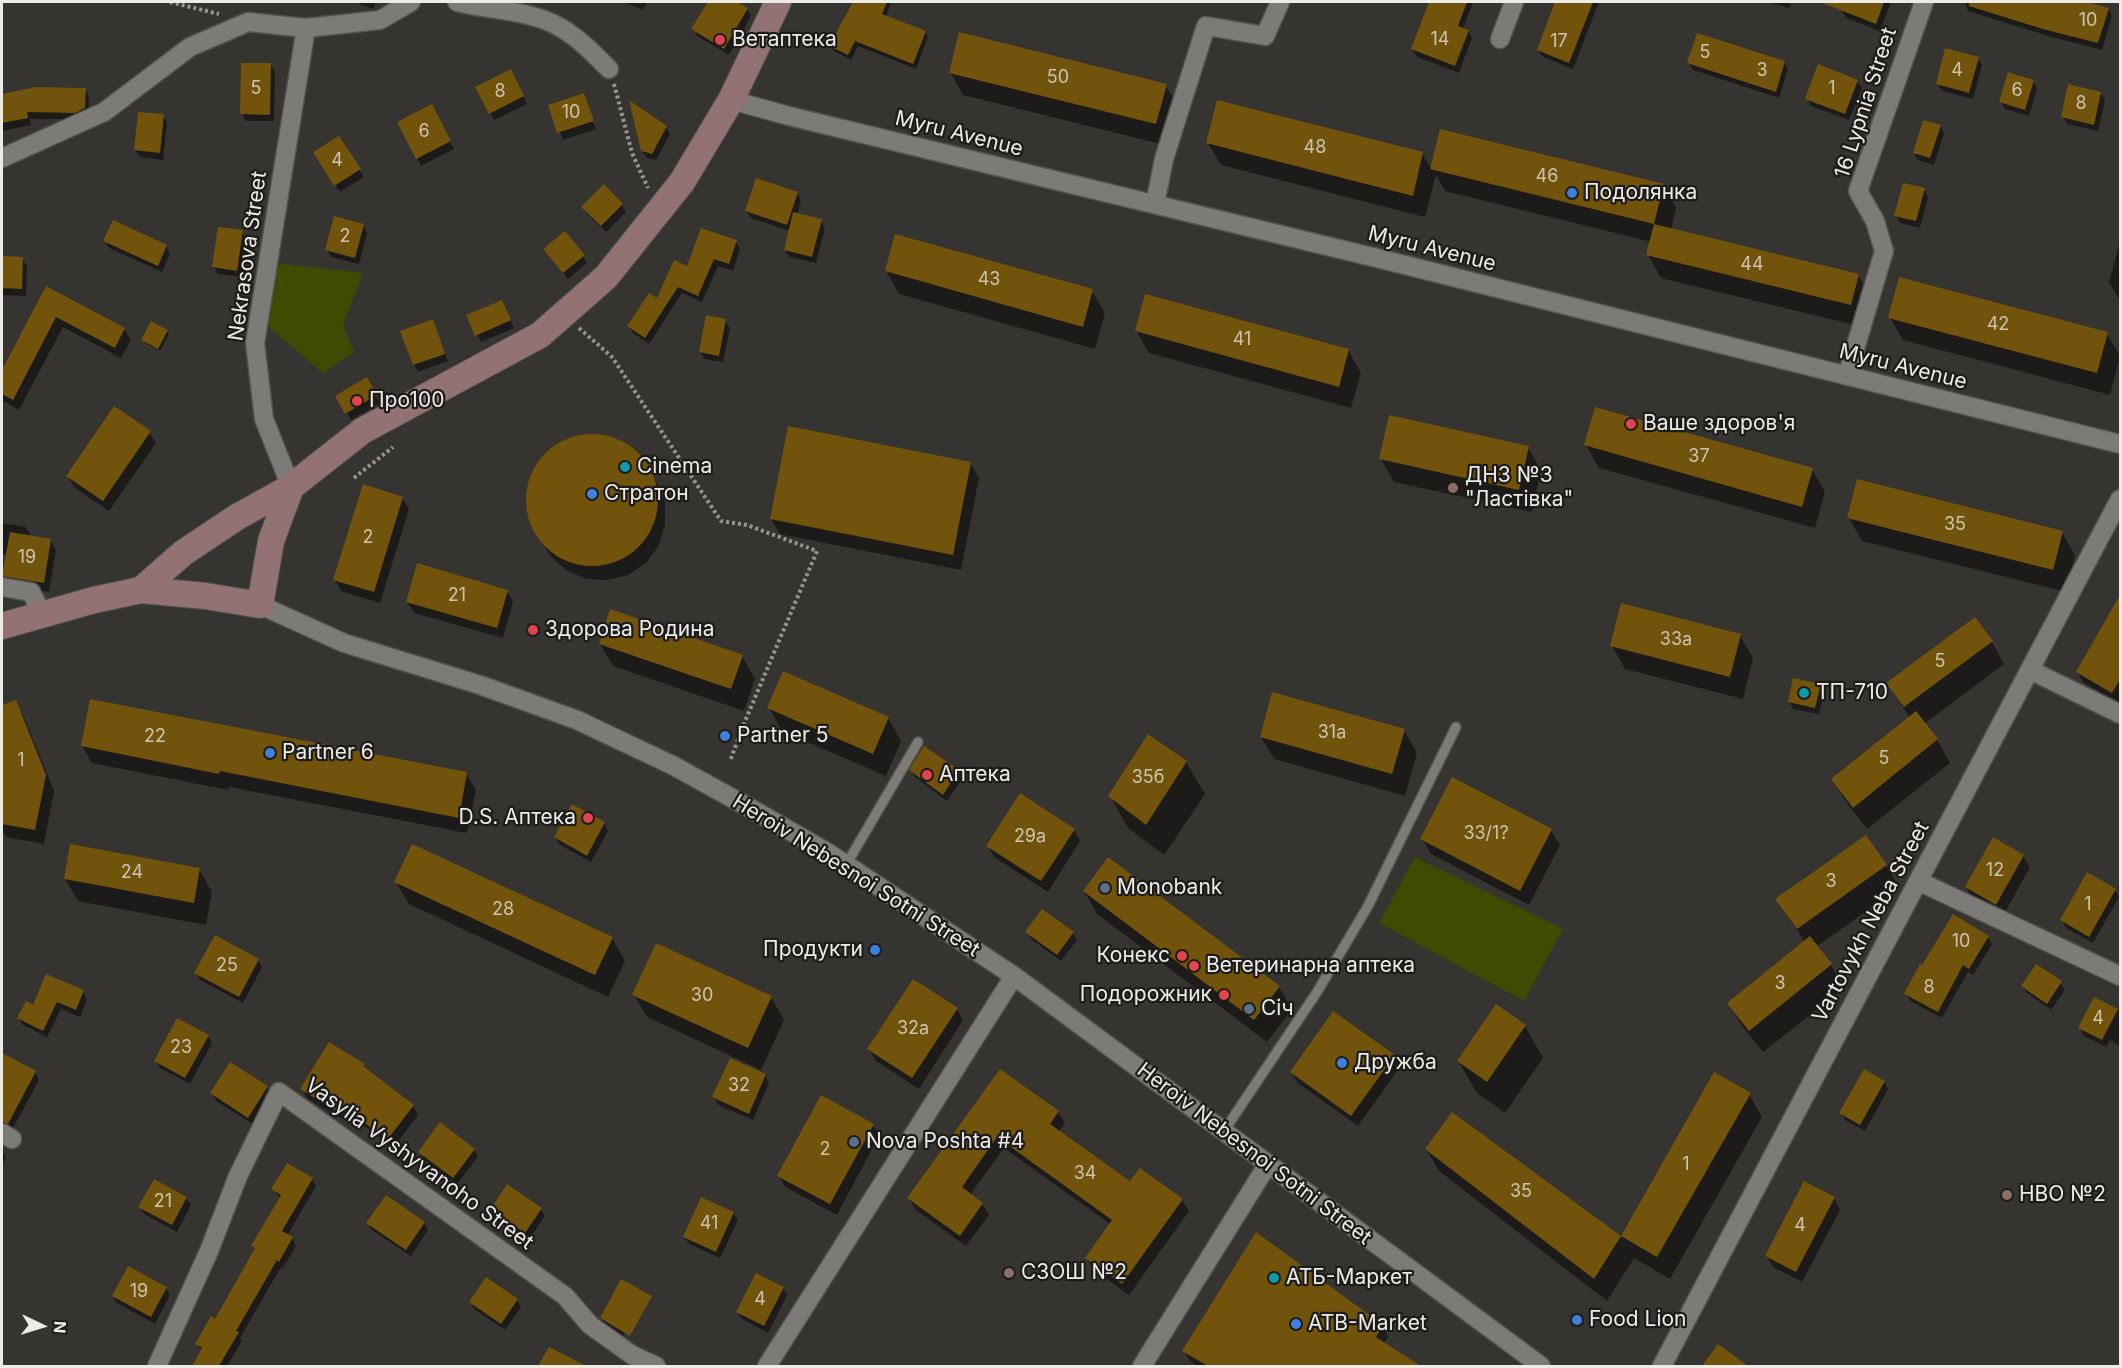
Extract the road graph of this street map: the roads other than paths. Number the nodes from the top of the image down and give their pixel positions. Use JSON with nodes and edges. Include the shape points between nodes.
{"nodes":[{"id":1,"x":411,"y":2,"type":"edge"},
{"id":2,"x":457,"y":2,"type":"edge"},
{"id":3,"x":778,"y":2,"type":"edge"},
{"id":4,"x":1280,"y":2,"type":"edge"},
{"id":5,"x":1514,"y":2,"type":"edge"},
{"id":6,"x":1924,"y":2,"type":"edge"},
{"id":7,"x":306,"y":28,"type":"junction"},
{"id":8,"x":1500,"y":39,"type":"dead end"},
{"id":9,"x":609,"y":69,"type":"road end"},
{"id":10,"x":731,"y":100,"type":"junction"},
{"id":11,"x":2,"y":158,"type":"edge"},
{"id":12,"x":1155,"y":204,"type":"junction"},
{"id":13,"x":1847,"y":376,"type":"junction"},
{"id":14,"x":2121,"y":444,"type":"edge"},
{"id":15,"x":291,"y":487,"type":"junction"},
{"id":16,"x":2121,"y":499,"type":"edge"},
{"id":17,"x":2,"y":587,"type":"edge"},
{"id":18,"x":141,"y":590,"type":"junction"},
{"id":19,"x":260,"y":605,"type":"junction"},
{"id":20,"x":42,"y":614,"type":"junction"},
{"id":21,"x":2,"y":626,"type":"edge"},
{"id":22,"x":2030,"y":670,"type":"junction"},
{"id":23,"x":2121,"y":714,"type":"edge"},
{"id":24,"x":1456,"y":727,"type":"dead end"},
{"id":25,"x":918,"y":742,"type":"dead end"},
{"id":26,"x":846,"y":865,"type":"junction"},
{"id":27,"x":1918,"y":881,"type":"junction"},
{"id":28,"x":1014,"y":976,"type":"junction"},
{"id":29,"x":2121,"y":976,"type":"edge"},
{"id":30,"x":1224,"y":1131,"type":"junction"},
{"id":31,"x":1268,"y":1164,"type":"junction"},
{"id":32,"x":157,"y":1366,"type":"edge"},
{"id":33,"x":656,"y":1366,"type":"edge"},
{"id":34,"x":768,"y":1366,"type":"edge"},
{"id":35,"x":1142,"y":1366,"type":"edge"},
{"id":36,"x":1541,"y":1366,"type":"edge"},
{"id":37,"x":1662,"y":1366,"type":"edge"}],
"edges":[{"from":1,"to":7,"type":"street","via":[[380,20]]},
{"from":2,"to":9,"type":"street","via":[[553,24],[585,44]]},
{"from":3,"to":10,"type":"main road"},
{"from":4,"to":12,"type":"street","via":[[1265,36],[1206,26],[1164,159]]},
{"from":5,"to":8,"type":"street"},
{"from":6,"to":13,"type":"street","name":"16 Lypnia Street","via":[[1858,191],[1875,220],[1884,251]]},
{"from":7,"to":11,"type":"street","via":[[248,22],[190,47],[104,112]]},
{"from":7,"to":15,"type":"street","name":"Nekrasova Street","via":[[255,343],[264,419]]},
{"from":10,"to":12,"type":"street","name":"Myru Avenue"},
{"from":10,"to":15,"type":"main road","via":[[682,182],[606,277],[540,335],[362,431]]},
{"from":12,"to":13,"type":"street","name":"Myru Avenue"},
{"from":13,"to":14,"type":"street","name":"Myru Avenue"},
{"from":15,"to":18,"type":"main road","via":[[183,552]]},
{"from":15,"to":19,"type":"main road","via":[[271,541]]},
{"from":16,"to":22,"type":"street","name":"Vartovykh Neba Street"},
{"from":17,"to":20,"type":"street","via":[[31,592]]},
{"from":18,"to":19,"type":"main road","name":"Heroiv Nebesnoi Sotni Street"},
{"from":18,"to":20,"type":"main road","name":"Heroiv Nebesnoi Sotni Street"},
{"from":19,"to":26,"type":"street","name":"Heroiv Nebesnoi Sotni Street","via":[[344,643],[577,720],[741,802]]},
{"from":20,"to":21,"type":"main road","name":"Heroiv Nebesnoi Sotni Street"},
{"from":22,"to":23,"type":"street"},
{"from":22,"to":27,"type":"street","name":"Vartovykh Neba Street"},
{"from":24,"to":30,"type":"lane","via":[[1368,906],[1317,992]]},
{"from":25,"to":26,"type":"lane"},
{"from":26,"to":28,"type":"street","name":"Heroiv Nebesnoi Sotni Street"},
{"from":27,"to":29,"type":"street"},
{"from":27,"to":37,"type":"street","name":"Vartovykh Neba Street"},
{"from":28,"to":30,"type":"street","name":"Heroiv Nebesnoi Sotni Street"},
{"from":28,"to":34,"type":"street"},
{"from":30,"to":31,"type":"street","name":"Heroiv Nebesnoi Sotni Street"},
{"from":31,"to":35,"type":"street"},
{"from":31,"to":36,"type":"street","name":"Heroiv Nebesnoi Sotni Street"},
{"from":32,"to":33,"type":"street","name":"Vasylia Vyshyvanoho Street","via":[[238,1176],[279,1092],[565,1296],[590,1325],[632,1355]]}]}
